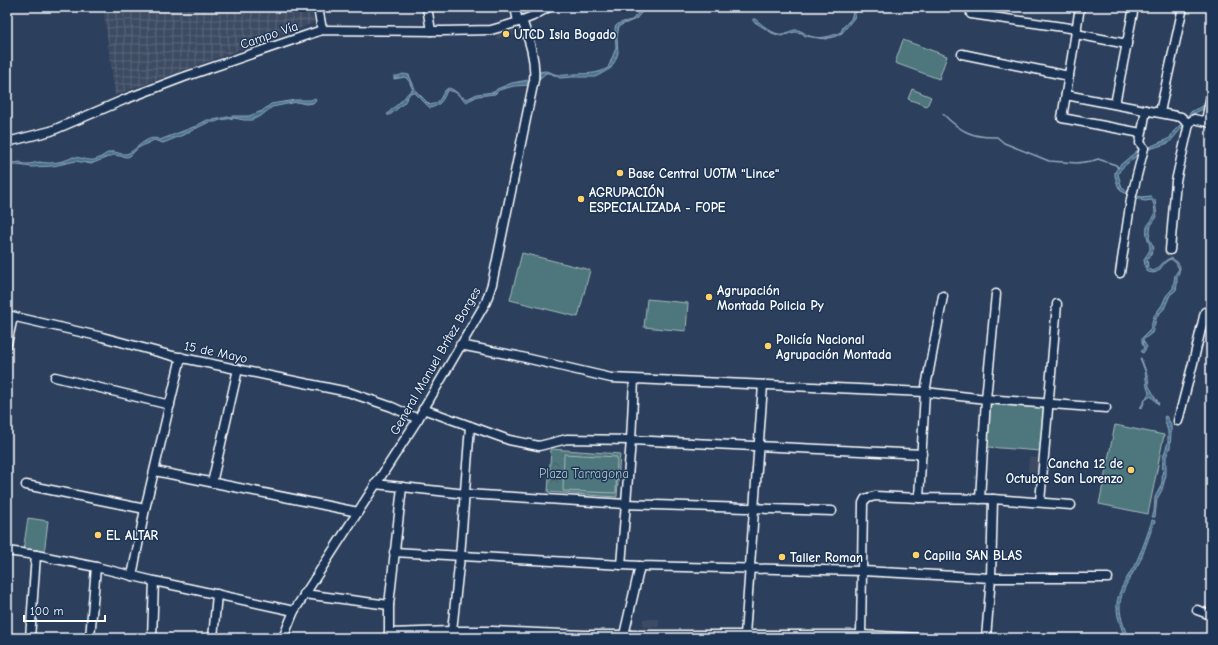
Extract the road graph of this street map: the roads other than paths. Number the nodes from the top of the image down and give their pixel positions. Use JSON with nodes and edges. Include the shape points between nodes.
{"nodes":[{"id":1,"x":318,"y":7,"type":"edge"},
{"id":2,"x":427,"y":7,"type":"edge"},
{"id":3,"x":516,"y":7,"type":"edge"},
{"id":4,"x":549,"y":7,"type":"edge"},
{"id":5,"x":1080,"y":7,"type":"edge"},
{"id":6,"x":1134,"y":7,"type":"edge"},
{"id":7,"x":1183,"y":7,"type":"edge"},
{"id":8,"x":971,"y":14,"type":"dead end"},
{"id":9,"x":520,"y":21,"type":"junction"},
{"id":10,"x":322,"y":30,"type":"junction"},
{"id":11,"x":431,"y":31,"type":"junction"},
{"id":12,"x":1077,"y":32,"type":"junction"},
{"id":13,"x":1127,"y":44,"type":"junction"},
{"id":14,"x":962,"y":54,"type":"dead end"},
{"id":15,"x":1069,"y":76,"type":"junction"},
{"id":16,"x":1066,"y":95,"type":"junction"},
{"id":17,"x":1211,"y":95,"type":"edge"},
{"id":18,"x":1115,"y":104,"type":"junction"},
{"id":19,"x":1146,"y":110,"type":"junction"},
{"id":20,"x":1160,"y":112,"type":"junction"},
{"id":21,"x":1187,"y":121,"type":"junction"},
{"id":22,"x":1208,"y":122,"type":"edge"},
{"id":23,"x":1141,"y":133,"type":"junction"},
{"id":24,"x":7,"y":142,"type":"edge"},
{"id":25,"x":1170,"y":250,"type":"dead end"},
{"id":26,"x":1120,"y":273,"type":"dead end"},
{"id":27,"x":996,"y":294,"type":"dead end"},
{"id":28,"x":943,"y":296,"type":"dead end"},
{"id":29,"x":1057,"y":304,"type":"dead end"},
{"id":30,"x":1211,"y":314,"type":"edge"},
{"id":31,"x":10,"y":316,"type":"edge"},
{"id":32,"x":7,"y":344,"type":"edge"},
{"id":33,"x":460,"y":345,"type":"junction"},
{"id":34,"x":181,"y":357,"type":"junction"},
{"id":35,"x":238,"y":369,"type":"junction"},
{"id":36,"x":56,"y":377,"type":"dead end"},
{"id":37,"x":634,"y":380,"type":"junction"},
{"id":38,"x":763,"y":385,"type":"junction"},
{"id":39,"x":926,"y":392,"type":"junction"},
{"id":40,"x":986,"y":399,"type":"junction"},
{"id":41,"x":1049,"y":404,"type":"junction"},
{"id":42,"x":170,"y":405,"type":"junction"},
{"id":43,"x":1106,"y":408,"type":"dead end"},
{"id":44,"x":423,"y":409,"type":"junction"},
{"id":45,"x":418,"y":419,"type":"junction"},
{"id":46,"x":1178,"y":421,"type":"dead end"},
{"id":47,"x":470,"y":426,"type":"junction"},
{"id":48,"x":631,"y":440,"type":"junction"},
{"id":49,"x":759,"y":447,"type":"junction"},
{"id":50,"x":922,"y":454,"type":"junction"},
{"id":51,"x":155,"y":471,"type":"junction"},
{"id":52,"x":212,"y":483,"type":"junction"},
{"id":53,"x":375,"y":484,"type":"junction"},
{"id":54,"x":26,"y":485,"type":"dead end"},
{"id":55,"x":402,"y":487,"type":"junction"},
{"id":56,"x":466,"y":494,"type":"junction"},
{"id":57,"x":919,"y":498,"type":"junction"},
{"id":58,"x":980,"y":499,"type":"junction"},
{"id":59,"x":993,"y":499,"type":"junction"},
{"id":60,"x":1040,"y":502,"type":"junction"},
{"id":61,"x":625,"y":504,"type":"junction"},
{"id":62,"x":1071,"y":505,"type":"dead end"},
{"id":63,"x":754,"y":509,"type":"junction"},
{"id":64,"x":145,"y":510,"type":"junction"},
{"id":65,"x":832,"y":511,"type":"dead end"},
{"id":66,"x":358,"y":512,"type":"junction"},
{"id":67,"x":7,"y":551,"type":"edge"},
{"id":68,"x":394,"y":552,"type":"junction"},
{"id":69,"x":36,"y":555,"type":"junction"},
{"id":70,"x":460,"y":556,"type":"junction"},
{"id":71,"x":621,"y":565,"type":"junction"},
{"id":72,"x":640,"y":566,"type":"junction"},
{"id":73,"x":96,"y":567,"type":"junction"},
{"id":74,"x":751,"y":568,"type":"junction"},
{"id":75,"x":863,"y":571,"type":"junction"},
{"id":76,"x":132,"y":576,"type":"junction"},
{"id":77,"x":991,"y":578,"type":"junction"},
{"id":78,"x":1108,"y":578,"type":"dead end"},
{"id":79,"x":154,"y":581,"type":"junction"},
{"id":80,"x":217,"y":594,"type":"junction"},
{"id":81,"x":304,"y":594,"type":"junction"},
{"id":82,"x":389,"y":605,"type":"junction"},
{"id":83,"x":1197,"y":610,"type":"dead end"},
{"id":84,"x":294,"y":611,"type":"junction"},
{"id":85,"x":1211,"y":615,"type":"edge"},
{"id":86,"x":452,"y":631,"type":"junction"},
{"id":87,"x":624,"y":635,"type":"junction"},
{"id":88,"x":745,"y":635,"type":"junction"},
{"id":89,"x":860,"y":635,"type":"junction"},
{"id":90,"x":389,"y":636,"type":"edge"},
{"id":91,"x":584,"y":636,"type":"edge"},
{"id":92,"x":30,"y":638,"type":"edge"},
{"id":93,"x":90,"y":638,"type":"edge"},
{"id":94,"x":152,"y":638,"type":"edge"},
{"id":95,"x":213,"y":638,"type":"edge"},
{"id":96,"x":282,"y":638,"type":"edge"},
{"id":97,"x":922,"y":638,"type":"edge"},
{"id":98,"x":986,"y":638,"type":"edge"}],
"edges":[{"from":1,"to":10,"type":"street"},
{"from":2,"to":11,"type":"street"},
{"from":3,"to":9,"type":"street","name":"General Manuel Brítez Borges"},
{"from":4,"to":9,"type":"street","name":"Campo Vía"},
{"from":5,"to":12,"type":"street"},
{"from":6,"to":13,"type":"street"},
{"from":7,"to":20,"type":"street"},
{"from":8,"to":12,"type":"street"},
{"from":9,"to":11,"type":"street","name":"Campo Vía","via":[[491,30]]},
{"from":9,"to":33,"type":"street","name":"General Manuel Brítez Borges","via":[[530,43],[535,66],[532,92],[492,284],[486,302]]},
{"from":10,"to":11,"type":"street","name":"Campo Vía"},
{"from":10,"to":24,"type":"street","name":"Campo Vía","via":[[126,99],[51,131]]},
{"from":12,"to":13,"type":"street"},
{"from":12,"to":15,"type":"street"},
{"from":13,"to":18,"type":"street"},
{"from":14,"to":15,"type":"street"},
{"from":15,"to":16,"type":"street"},
{"from":16,"to":18,"type":"street"},
{"from":16,"to":23,"type":"street","via":[[1062,118]]},
{"from":17,"to":22,"type":"street"},
{"from":18,"to":19,"type":"street"},
{"from":19,"to":20,"type":"street"},
{"from":19,"to":23,"type":"street"},
{"from":20,"to":21,"type":"street"},
{"from":21,"to":22,"type":"street"},
{"from":21,"to":25,"type":"street","via":[[1176,181]]},
{"from":23,"to":26,"type":"street","via":[[1140,143],[1143,150],[1132,196]]},
{"from":27,"to":40,"type":"street"},
{"from":28,"to":39,"type":"street"},
{"from":29,"to":41,"type":"street"},
{"from":30,"to":46,"type":"street","via":[[1205,312]]},
{"from":31,"to":32,"type":"street"},
{"from":31,"to":34,"type":"street","name":"15 de Mayo"},
{"from":33,"to":37,"type":"street","via":[[611,378]]},
{"from":33,"to":44,"type":"street","name":"General Manuel Brítez Borges"},
{"from":34,"to":35,"type":"street","name":"15 de Mayo"},
{"from":34,"to":42,"type":"street"},
{"from":35,"to":45,"type":"street","name":"15 de Mayo","via":[[348,392],[392,406]]},
{"from":35,"to":52,"type":"street"},
{"from":36,"to":42,"type":"street"},
{"from":37,"to":38,"type":"street"},
{"from":37,"to":48,"type":"street"},
{"from":38,"to":39,"type":"street"},
{"from":38,"to":49,"type":"street"},
{"from":39,"to":40,"type":"street"},
{"from":39,"to":50,"type":"street"},
{"from":40,"to":41,"type":"street"},
{"from":40,"to":58,"type":"street"},
{"from":41,"to":43,"type":"street"},
{"from":41,"to":60,"type":"street"},
{"from":42,"to":51,"type":"street"},
{"from":44,"to":45,"type":"street","name":"General Manuel Brítez Borges"},
{"from":44,"to":47,"type":"street"},
{"from":45,"to":53,"type":"street","name":"General Manuel Brítez Borges"},
{"from":47,"to":48,"type":"street","via":[[509,440],[539,446],[567,439]]},
{"from":47,"to":56,"type":"street"},
{"from":48,"to":49,"type":"street"},
{"from":48,"to":61,"type":"street"},
{"from":49,"to":50,"type":"street"},
{"from":49,"to":63,"type":"street"},
{"from":50,"to":57,"type":"street"},
{"from":51,"to":52,"type":"street"},
{"from":51,"to":64,"type":"street"},
{"from":52,"to":66,"type":"street"},
{"from":53,"to":55,"type":"street"},
{"from":53,"to":66,"type":"street","name":"General Manuel Brítez Borges"},
{"from":54,"to":64,"type":"street"},
{"from":55,"to":56,"type":"street"},
{"from":55,"to":68,"type":"street"},
{"from":56,"to":61,"type":"street"},
{"from":56,"to":70,"type":"street"},
{"from":57,"to":58,"type":"street"},
{"from":57,"to":75,"type":"street","via":[[875,496],[865,499]]},
{"from":58,"to":59,"type":"street"},
{"from":59,"to":60,"type":"street"},
{"from":59,"to":77,"type":"street"},
{"from":60,"to":62,"type":"street"},
{"from":61,"to":63,"type":"street"},
{"from":61,"to":71,"type":"street"},
{"from":63,"to":65,"type":"street"},
{"from":63,"to":74,"type":"street"},
{"from":64,"to":76,"type":"street"},
{"from":66,"to":81,"type":"street","name":"General Manuel Brítez Borges"},
{"from":67,"to":69,"type":"street"},
{"from":68,"to":70,"type":"street"},
{"from":68,"to":82,"type":"street"},
{"from":69,"to":73,"type":"street"},
{"from":69,"to":92,"type":"street"},
{"from":70,"to":71,"type":"street"},
{"from":70,"to":86,"type":"street"},
{"from":71,"to":72,"type":"street"},
{"from":72,"to":74,"type":"street"},
{"from":72,"to":87,"type":"street"},
{"from":73,"to":76,"type":"street"},
{"from":73,"to":93,"type":"street"},
{"from":74,"to":75,"type":"street"},
{"from":74,"to":88,"type":"street"},
{"from":75,"to":77,"type":"street"},
{"from":75,"to":89,"type":"street"},
{"from":76,"to":79,"type":"street"},
{"from":77,"to":78,"type":"street"},
{"from":77,"to":98,"type":"street"},
{"from":79,"to":80,"type":"street"},
{"from":79,"to":94,"type":"street"},
{"from":80,"to":84,"type":"street"},
{"from":80,"to":95,"type":"street"},
{"from":81,"to":82,"type":"street"},
{"from":81,"to":84,"type":"street","name":"General Manuel Brítez Borges"},
{"from":82,"to":90,"type":"street"},
{"from":83,"to":85,"type":"street"},
{"from":84,"to":96,"type":"street","name":"General Manuel Brítez Borges"},
{"from":86,"to":90,"type":"street"},
{"from":86,"to":91,"type":"street"},
{"from":87,"to":88,"type":"street"},
{"from":87,"to":91,"type":"street"},
{"from":88,"to":89,"type":"street"},
{"from":89,"to":97,"type":"street"}]}
